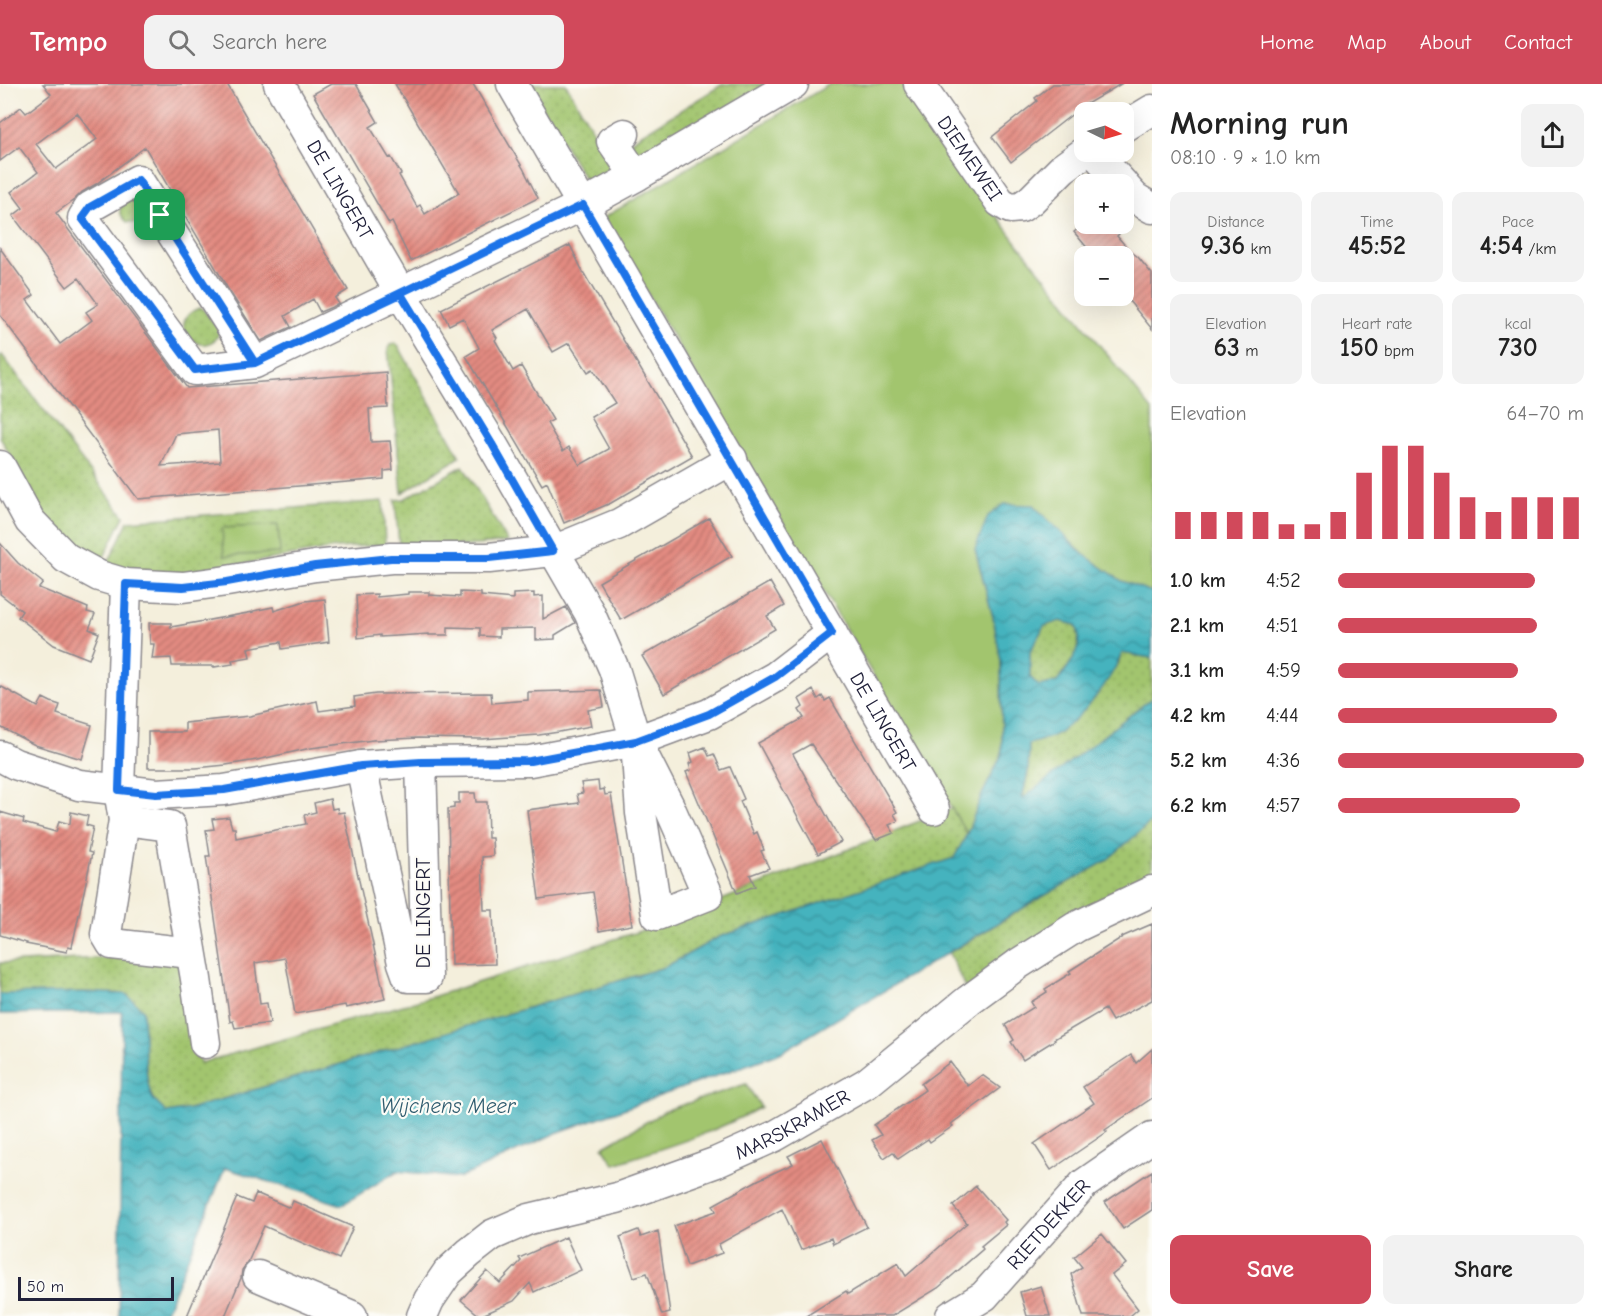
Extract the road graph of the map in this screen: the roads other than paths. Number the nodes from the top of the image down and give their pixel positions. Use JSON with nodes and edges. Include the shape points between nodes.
{"nodes":[{"id":1,"x":279,"y":84,"type":"edge"},
{"id":2,"x":512,"y":84,"type":"edge"},
{"id":3,"x":793,"y":84,"type":"edge"},
{"id":4,"x":919,"y":84,"type":"edge"},
{"id":5,"x":1152,"y":110,"type":"edge"},
{"id":6,"x":1134,"y":121,"type":"edge"},
{"id":7,"x":624,"y":134,"type":"dead end"},
{"id":8,"x":1074,"y":160,"type":"edge"},
{"id":9,"x":1103,"y":162,"type":"edge"},
{"id":10,"x":1114,"y":174,"type":"edge"},
{"id":11,"x":636,"y":176,"type":"junction"},
{"id":12,"x":1134,"y":196,"type":"edge"},
{"id":13,"x":583,"y":205,"type":"junction"},
{"id":14,"x":1152,"y":226,"type":"edge"},
{"id":15,"x":401,"y":294,"type":"junction"},
{"id":16,"x":255,"y":363,"type":"junction"},
{"id":17,"x":732,"y":459,"type":"junction"},
{"id":18,"x":0,"y":466,"type":"edge"},
{"id":19,"x":553,"y":551,"type":"junction"},
{"id":20,"x":126,"y":584,"type":"junction"},
{"id":21,"x":832,"y":633,"type":"junction"},
{"id":22,"x":636,"y":741,"type":"junction"},
{"id":23,"x":0,"y":756,"type":"edge"},
{"id":24,"x":421,"y":762,"type":"junction"},
{"id":25,"x":361,"y":766,"type":"junction"},
{"id":26,"x":119,"y":790,"type":"junction"},
{"id":27,"x":934,"y":809,"type":"dead end"},
{"id":28,"x":124,"y":820,"type":"junction"},
{"id":29,"x":1152,"y":891,"type":"edge"},
{"id":30,"x":191,"y":953,"type":"junction"},
{"id":31,"x":205,"y":1043,"type":"dead end"},
{"id":32,"x":1152,"y":1137,"type":"edge"},
{"id":33,"x":258,"y":1276,"type":"dead end"},
{"id":34,"x":352,"y":1316,"type":"edge"},
{"id":35,"x":422,"y":1316,"type":"edge"},
{"id":36,"x":951,"y":1316,"type":"edge"}],
"edges":[{"from":1,"to":15,"type":"street","name":"DE LINGERT"},
{"from":2,"to":13,"type":"street","name":"DE LINGERT"},
{"from":3,"to":11,"type":"street"},
{"from":4,"to":8,"type":"street","name":"DIEMEWEI","via":[[1000,202],[1010,208],[1026,204]]},
{"from":5,"to":6,"type":"street"},
{"from":7,"to":11,"type":"street","via":[[612,141]]},
{"from":9,"to":10,"type":"street"},
{"from":11,"to":13,"type":"street"},
{"from":12,"to":14,"type":"street"},
{"from":13,"to":15,"type":"street"},
{"from":13,"to":17,"type":"street","name":"DE LINGERT"},
{"from":15,"to":16,"type":"street"},
{"from":15,"to":19,"type":"street","name":"DE LINGERT"},
{"from":16,"to":16,"type":"street","via":[[138,180],[90,207],[82,218],[195,370]]},
{"from":17,"to":19,"type":"street","via":[[619,524]]},
{"from":17,"to":21,"type":"street","name":"DE LINGERT"},
{"from":18,"to":20,"type":"street","via":[[30,521],[66,558],[99,576]]},
{"from":19,"to":20,"type":"street","via":[[489,558],[369,560],[183,587]]},
{"from":19,"to":22,"type":"street","name":"DE LINGERT","via":[[589,612],[614,669]]},
{"from":20,"to":26,"type":"street"},
{"from":21,"to":22,"type":"street","via":[[775,677],[709,714]]},
{"from":21,"to":27,"type":"street","name":"DE LINGERT"},
{"from":22,"to":22,"type":"street","name":"DE LINGERT","via":[[641,813],[657,915],[708,895]]},
{"from":22,"to":24,"type":"street","via":[[530,761]]},
{"from":23,"to":26,"type":"street","via":[[79,785]]},
{"from":24,"to":25,"type":"street"},
{"from":24,"to":25,"type":"street","name":"DE LINGERT","via":[[426,976],[408,977],[403,963]]},
{"from":25,"to":26,"type":"street","via":[[224,790],[156,794]]},
{"from":26,"to":28,"type":"street"},
{"from":28,"to":30,"type":"street","via":[[170,826]]},
{"from":28,"to":30,"type":"street","via":[[105,934],[112,944]]},
{"from":29,"to":35,"type":"street","name":"MARSKRAMER","via":[[1076,927],[1018,964],[867,1083],[775,1136],[628,1194],[529,1219],[492,1235],[448,1272]]},
{"from":30,"to":31,"type":"street"},
{"from":32,"to":36,"type":"street","name":"RIETDEKKER","via":[[1084,1184],[984,1296]]},
{"from":33,"to":34,"type":"street"}]}
